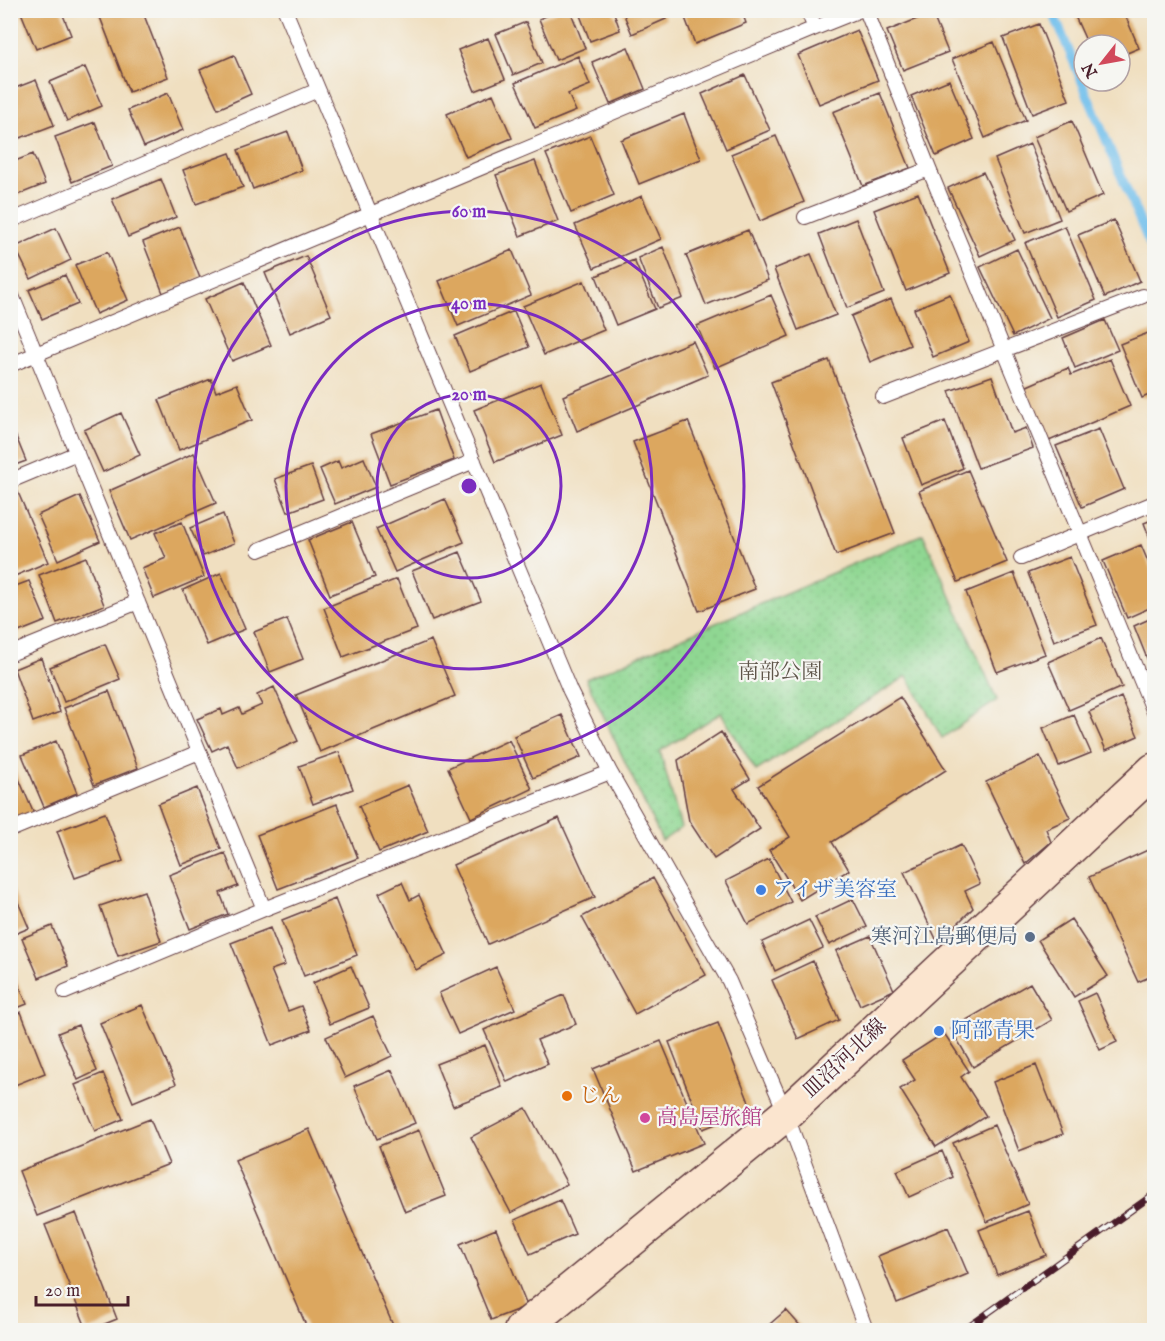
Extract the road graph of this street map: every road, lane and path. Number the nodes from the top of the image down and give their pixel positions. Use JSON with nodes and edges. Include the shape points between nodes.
{"nodes":[{"id":1,"x":285,"y":10,"type":"edge"},
{"id":2,"x":807,"y":10,"type":"edge"},
{"id":3,"x":860,"y":10,"type":"edge"},
{"id":4,"x":866,"y":10,"type":"edge"},
{"id":5,"x":814,"y":28,"type":"junction"},
{"id":6,"x":318,"y":90,"type":"junction"},
{"id":7,"x":929,"y":169,"type":"junction"},
{"id":8,"x":370,"y":213,"type":"junction"},
{"id":9,"x":805,"y":217,"type":"dead end"},
{"id":10,"x":10,"y":221,"type":"edge"},
{"id":11,"x":10,"y":291,"type":"edge"},
{"id":12,"x":1143,"y":296,"type":"dead end"},
{"id":13,"x":1005,"y":351,"type":"junction"},
{"id":14,"x":36,"y":355,"type":"junction"},
{"id":15,"x":10,"y":365,"type":"edge"},
{"id":16,"x":883,"y":397,"type":"dead end"},
{"id":17,"x":77,"y":453,"type":"junction"},
{"id":18,"x":474,"y":461,"type":"junction"},
{"id":19,"x":10,"y":481,"type":"edge"},
{"id":20,"x":1155,"y":503,"type":"edge"},
{"id":21,"x":1080,"y":534,"type":"junction"},
{"id":22,"x":259,"y":550,"type":"dead end"},
{"id":23,"x":1021,"y":558,"type":"dead end"},
{"id":24,"x":138,"y":602,"type":"junction"},
{"id":25,"x":10,"y":654,"type":"edge"},
{"id":26,"x":1155,"y":712,"type":"edge"},
{"id":27,"x":199,"y":752,"type":"junction"},
{"id":28,"x":1155,"y":770,"type":"edge"},
{"id":29,"x":610,"y":772,"type":"junction"},
{"id":30,"x":10,"y":830,"type":"edge"},
{"id":31,"x":264,"y":909,"type":"junction"},
{"id":32,"x":65,"y":992,"type":"dead end"},
{"id":33,"x":786,"y":1114,"type":"junction"},
{"id":34,"x":522,"y":1330,"type":"edge"},
{"id":35,"x":866,"y":1330,"type":"edge"}],
"edges":[{"from":1,"to":6,"type":"lane"},
{"from":2,"to":5,"type":"lane"},
{"from":3,"to":5,"type":"lane"},
{"from":4,"to":7,"type":"lane"},
{"from":5,"to":8,"type":"lane"},
{"from":6,"to":8,"type":"lane"},
{"from":6,"to":10,"type":"lane"},
{"from":7,"to":9,"type":"lane"},
{"from":7,"to":13,"type":"lane"},
{"from":8,"to":14,"type":"lane"},
{"from":8,"to":18,"type":"lane"},
{"from":11,"to":14,"type":"lane"},
{"from":12,"to":13,"type":"lane"},
{"from":13,"to":16,"type":"lane"},
{"from":13,"to":21,"type":"lane"},
{"from":14,"to":15,"type":"lane"},
{"from":14,"to":17,"type":"lane"},
{"from":17,"to":19,"type":"lane"},
{"from":17,"to":24,"type":"lane"},
{"from":18,"to":22,"type":"lane"},
{"from":18,"to":29,"type":"lane","via":[[570,691]]},
{"from":20,"to":21,"type":"lane"},
{"from":21,"to":23,"type":"lane"},
{"from":21,"to":26,"type":"lane"},
{"from":24,"to":25,"type":"lane"},
{"from":24,"to":27,"type":"lane"},
{"from":27,"to":30,"type":"lane"},
{"from":27,"to":31,"type":"lane"},
{"from":28,"to":33,"type":"main road","name":"皿沼河北線"},
{"from":29,"to":31,"type":"lane"},
{"from":29,"to":33,"type":"lane","via":[[729,981]]},
{"from":31,"to":32,"type":"lane"},
{"from":33,"to":34,"type":"main road","name":"皿沼河北線"},
{"from":33,"to":35,"type":"lane"}]}
